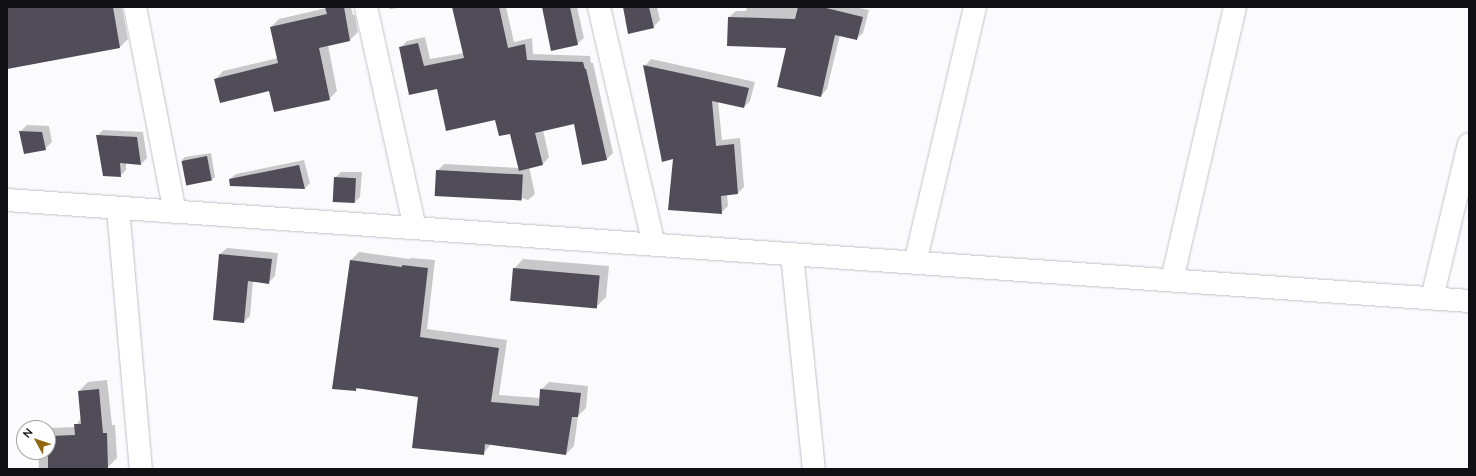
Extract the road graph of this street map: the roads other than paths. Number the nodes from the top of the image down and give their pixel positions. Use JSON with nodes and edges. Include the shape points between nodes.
{"nodes":[{"id":1,"x":135,"y":7,"type":"edge"},
{"id":2,"x":366,"y":7,"type":"edge"},
{"id":3,"x":599,"y":7,"type":"edge"},
{"id":4,"x":975,"y":7,"type":"edge"},
{"id":5,"x":1235,"y":7,"type":"edge"},
{"id":6,"x":1469,"y":144,"type":"edge"},
{"id":7,"x":7,"y":200,"type":"edge"},
{"id":8,"x":118,"y":208,"type":"junction"},
{"id":9,"x":175,"y":212,"type":"junction"},
{"id":10,"x":415,"y":228,"type":"junction"},
{"id":11,"x":654,"y":245,"type":"junction"},
{"id":12,"x":792,"y":254,"type":"junction"},
{"id":13,"x":915,"y":263,"type":"junction"},
{"id":14,"x":1172,"y":280,"type":"junction"},
{"id":15,"x":1432,"y":298,"type":"junction"},
{"id":16,"x":1469,"y":301,"type":"edge"},
{"id":17,"x":141,"y":469,"type":"edge"},
{"id":18,"x":814,"y":469,"type":"edge"}],
"edges":[{"from":1,"to":9,"type":"street"},
{"from":2,"to":10,"type":"street"},
{"from":3,"to":11,"type":"street"},
{"from":4,"to":13,"type":"street"},
{"from":5,"to":14,"type":"street"},
{"from":6,"to":15,"type":"street"},
{"from":7,"to":8,"type":"street"},
{"from":8,"to":9,"type":"street"},
{"from":8,"to":17,"type":"street"},
{"from":9,"to":10,"type":"street"},
{"from":10,"to":11,"type":"street"},
{"from":11,"to":12,"type":"street"},
{"from":12,"to":13,"type":"street"},
{"from":12,"to":18,"type":"street"},
{"from":13,"to":14,"type":"street"},
{"from":14,"to":15,"type":"street"},
{"from":15,"to":16,"type":"street"}]}
